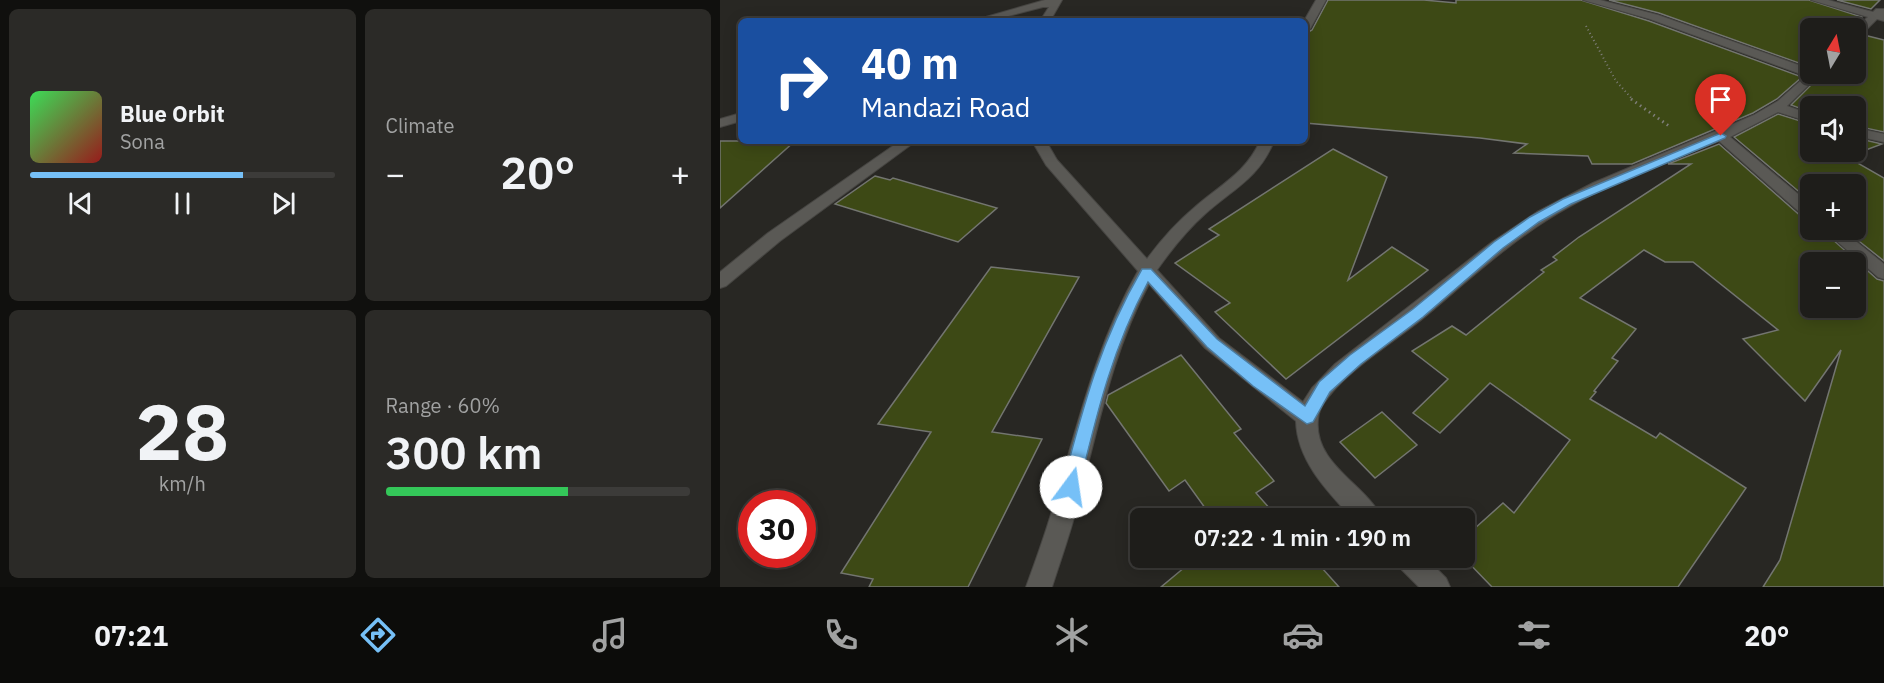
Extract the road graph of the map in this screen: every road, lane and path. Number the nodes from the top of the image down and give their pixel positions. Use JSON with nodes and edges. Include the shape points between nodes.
{"nodes":[{"id":1,"x":1057,"y":0,"type":"edge"},
{"id":2,"x":1321,"y":0,"type":"edge"},
{"id":3,"x":1588,"y":0,"type":"edge"},
{"id":4,"x":1816,"y":0,"type":"edge"},
{"id":5,"x":1037,"y":2,"type":"edge"},
{"id":6,"x":1884,"y":8,"type":"edge"},
{"id":7,"x":1879,"y":17,"type":"edge"},
{"id":8,"x":986,"y":18,"type":"edge"},
{"id":9,"x":1047,"y":18,"type":"edge"},
{"id":10,"x":1308,"y":23,"type":"edge"},
{"id":11,"x":1585,"y":25,"type":"dead end"},
{"id":12,"x":1866,"y":27,"type":"edge"},
{"id":13,"x":1800,"y":70,"type":"edge"},
{"id":14,"x":1801,"y":84,"type":"edge"},
{"id":15,"x":1777,"y":107,"type":"junction"},
{"id":16,"x":1800,"y":115,"type":"edge"},
{"id":17,"x":738,"y":118,"type":"edge"},
{"id":18,"x":720,"y":123,"type":"edge"},
{"id":19,"x":1866,"y":134,"type":"edge"},
{"id":20,"x":1721,"y":136,"type":"junction"},
{"id":21,"x":1884,"y":138,"type":"edge"},
{"id":22,"x":905,"y":144,"type":"edge"},
{"id":23,"x":1041,"y":144,"type":"edge"},
{"id":24,"x":1266,"y":144,"type":"edge"},
{"id":25,"x":1699,"y":144,"type":"junction"},
{"id":26,"x":1800,"y":203,"type":"edge"},
{"id":27,"x":1844,"y":240,"type":"edge"},
{"id":28,"x":1147,"y":272,"type":"junction"},
{"id":29,"x":1884,"y":273,"type":"edge"},
{"id":30,"x":720,"y":282,"type":"edge"},
{"id":31,"x":1307,"y":417,"type":"junction"},
{"id":32,"x":1359,"y":508,"type":"edge"},
{"id":33,"x":1418,"y":568,"type":"edge"},
{"id":34,"x":1039,"y":587,"type":"edge"},
{"id":35,"x":1437,"y":587,"type":"edge"}],
"edges":[{"from":1,"to":5,"type":"street"},
{"from":2,"to":10,"type":"street"},
{"from":3,"to":13,"type":"street","via":[[1654,17]]},
{"from":4,"to":7,"type":"street"},
{"from":5,"to":8,"type":"street"},
{"from":5,"to":9,"type":"street","via":[[1056,4]]},
{"from":6,"to":7,"type":"street"},
{"from":7,"to":12,"type":"street"},
{"from":11,"to":25,"type":"path","via":[[1600,45],[1622,90]]},
{"from":14,"to":15,"type":"street"},
{"from":15,"to":16,"type":"street"},
{"from":15,"to":20,"type":"street"},
{"from":17,"to":18,"type":"street"},
{"from":19,"to":21,"type":"street"},
{"from":20,"to":25,"type":"street"},
{"from":20,"to":26,"type":"street"},
{"from":22,"to":30,"type":"street","via":[[774,237]]},
{"from":23,"to":28,"type":"street","via":[[1051,162]]},
{"from":24,"to":28,"type":"street","via":[[1260,160],[1242,180],[1199,212]]},
{"from":25,"to":31,"type":"street","via":[[1567,202],[1498,245],[1418,313],[1355,359],[1325,387]]},
{"from":27,"to":29,"type":"street"},
{"from":28,"to":31,"type":"street","via":[[1212,343]]},
{"from":28,"to":34,"type":"street","via":[[1120,321],[1096,386],[1065,507]]},
{"from":31,"to":32,"type":"street","via":[[1308,436],[1316,456]]},
{"from":33,"to":35,"type":"street"}]}
